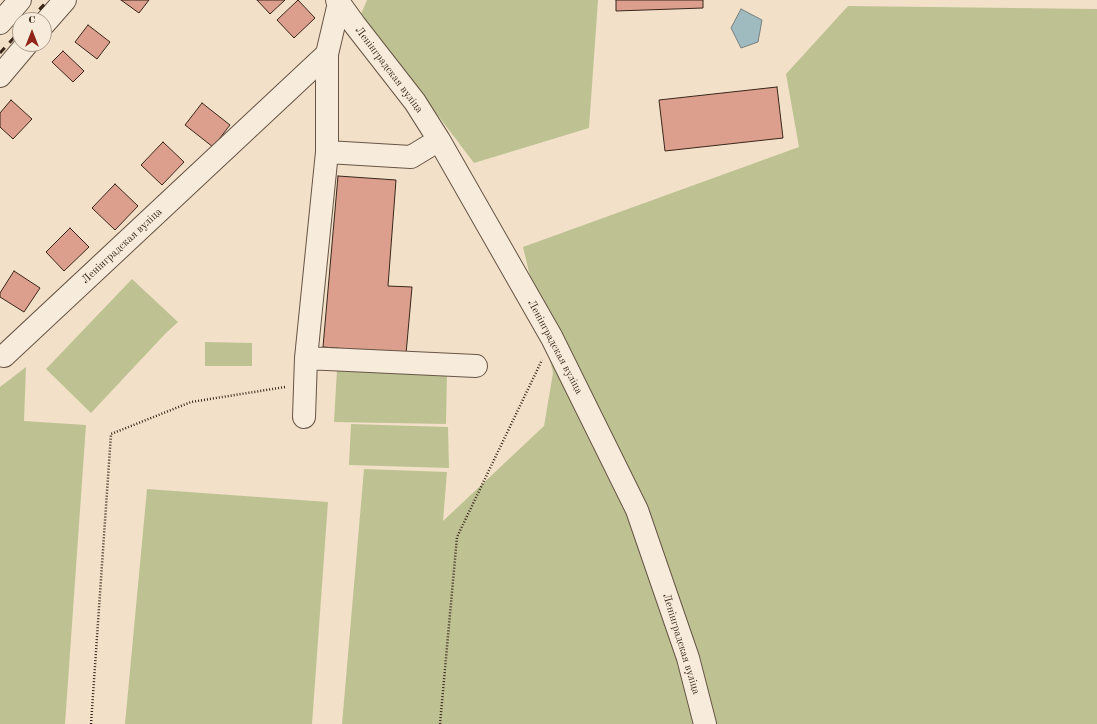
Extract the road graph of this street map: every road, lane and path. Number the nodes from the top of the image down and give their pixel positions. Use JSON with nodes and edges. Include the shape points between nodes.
{"nodes":[{"id":1,"x":20,"y":0,"type":"edge"},
{"id":2,"x":65,"y":0,"type":"edge"},
{"id":3,"x":338,"y":1,"type":"edge"},
{"id":4,"x":52,"y":15,"type":"edge"},
{"id":5,"x":0,"y":23,"type":"edge"},
{"id":6,"x":20,"y":52,"type":"edge"},
{"id":7,"x":327,"y":60,"type":"junction"},
{"id":8,"x":0,"y":76,"type":"edge"},
{"id":9,"x":438,"y":140,"type":"junction"},
{"id":10,"x":327,"y":152,"type":"junction"},
{"id":11,"x":552,"y":338,"type":"junction"},
{"id":12,"x":4,"y":356,"type":"dead end"},
{"id":13,"x":306,"y":358,"type":"junction"},
{"id":14,"x":476,"y":366,"type":"dead end"},
{"id":15,"x":305,"y":384,"type":"junction"},
{"id":16,"x":304,"y":417,"type":"dead end"},
{"id":17,"x":91,"y":724,"type":"edge"},
{"id":18,"x":440,"y":724,"type":"edge"},
{"id":19,"x":705,"y":724,"type":"edge"}],
"edges":[{"from":1,"to":5,"type":"street"},
{"from":2,"to":4,"type":"street"},
{"from":3,"to":7,"type":"street","name":"Ленінградская вуліца"},
{"from":3,"to":9,"type":"street","name":"Ленінградская вуліца","via":[[415,102]]},
{"from":6,"to":8,"type":"street"},
{"from":7,"to":10,"type":"street"},
{"from":7,"to":12,"type":"street","name":"Ленінградская вуліца"},
{"from":9,"to":10,"type":"street","via":[[411,157]]},
{"from":9,"to":11,"type":"street","name":"Ленінградская вуліца"},
{"from":10,"to":13,"type":"street"},
{"from":11,"to":18,"type":"path","via":[[457,537]]},
{"from":11,"to":19,"type":"street","name":"Ленінградская вуліца","via":[[637,510],[688,658]]},
{"from":13,"to":14,"type":"street"},
{"from":13,"to":15,"type":"street"},
{"from":15,"to":16,"type":"street"},
{"from":15,"to":17,"type":"path","via":[[191,402],[111,434]]}]}
